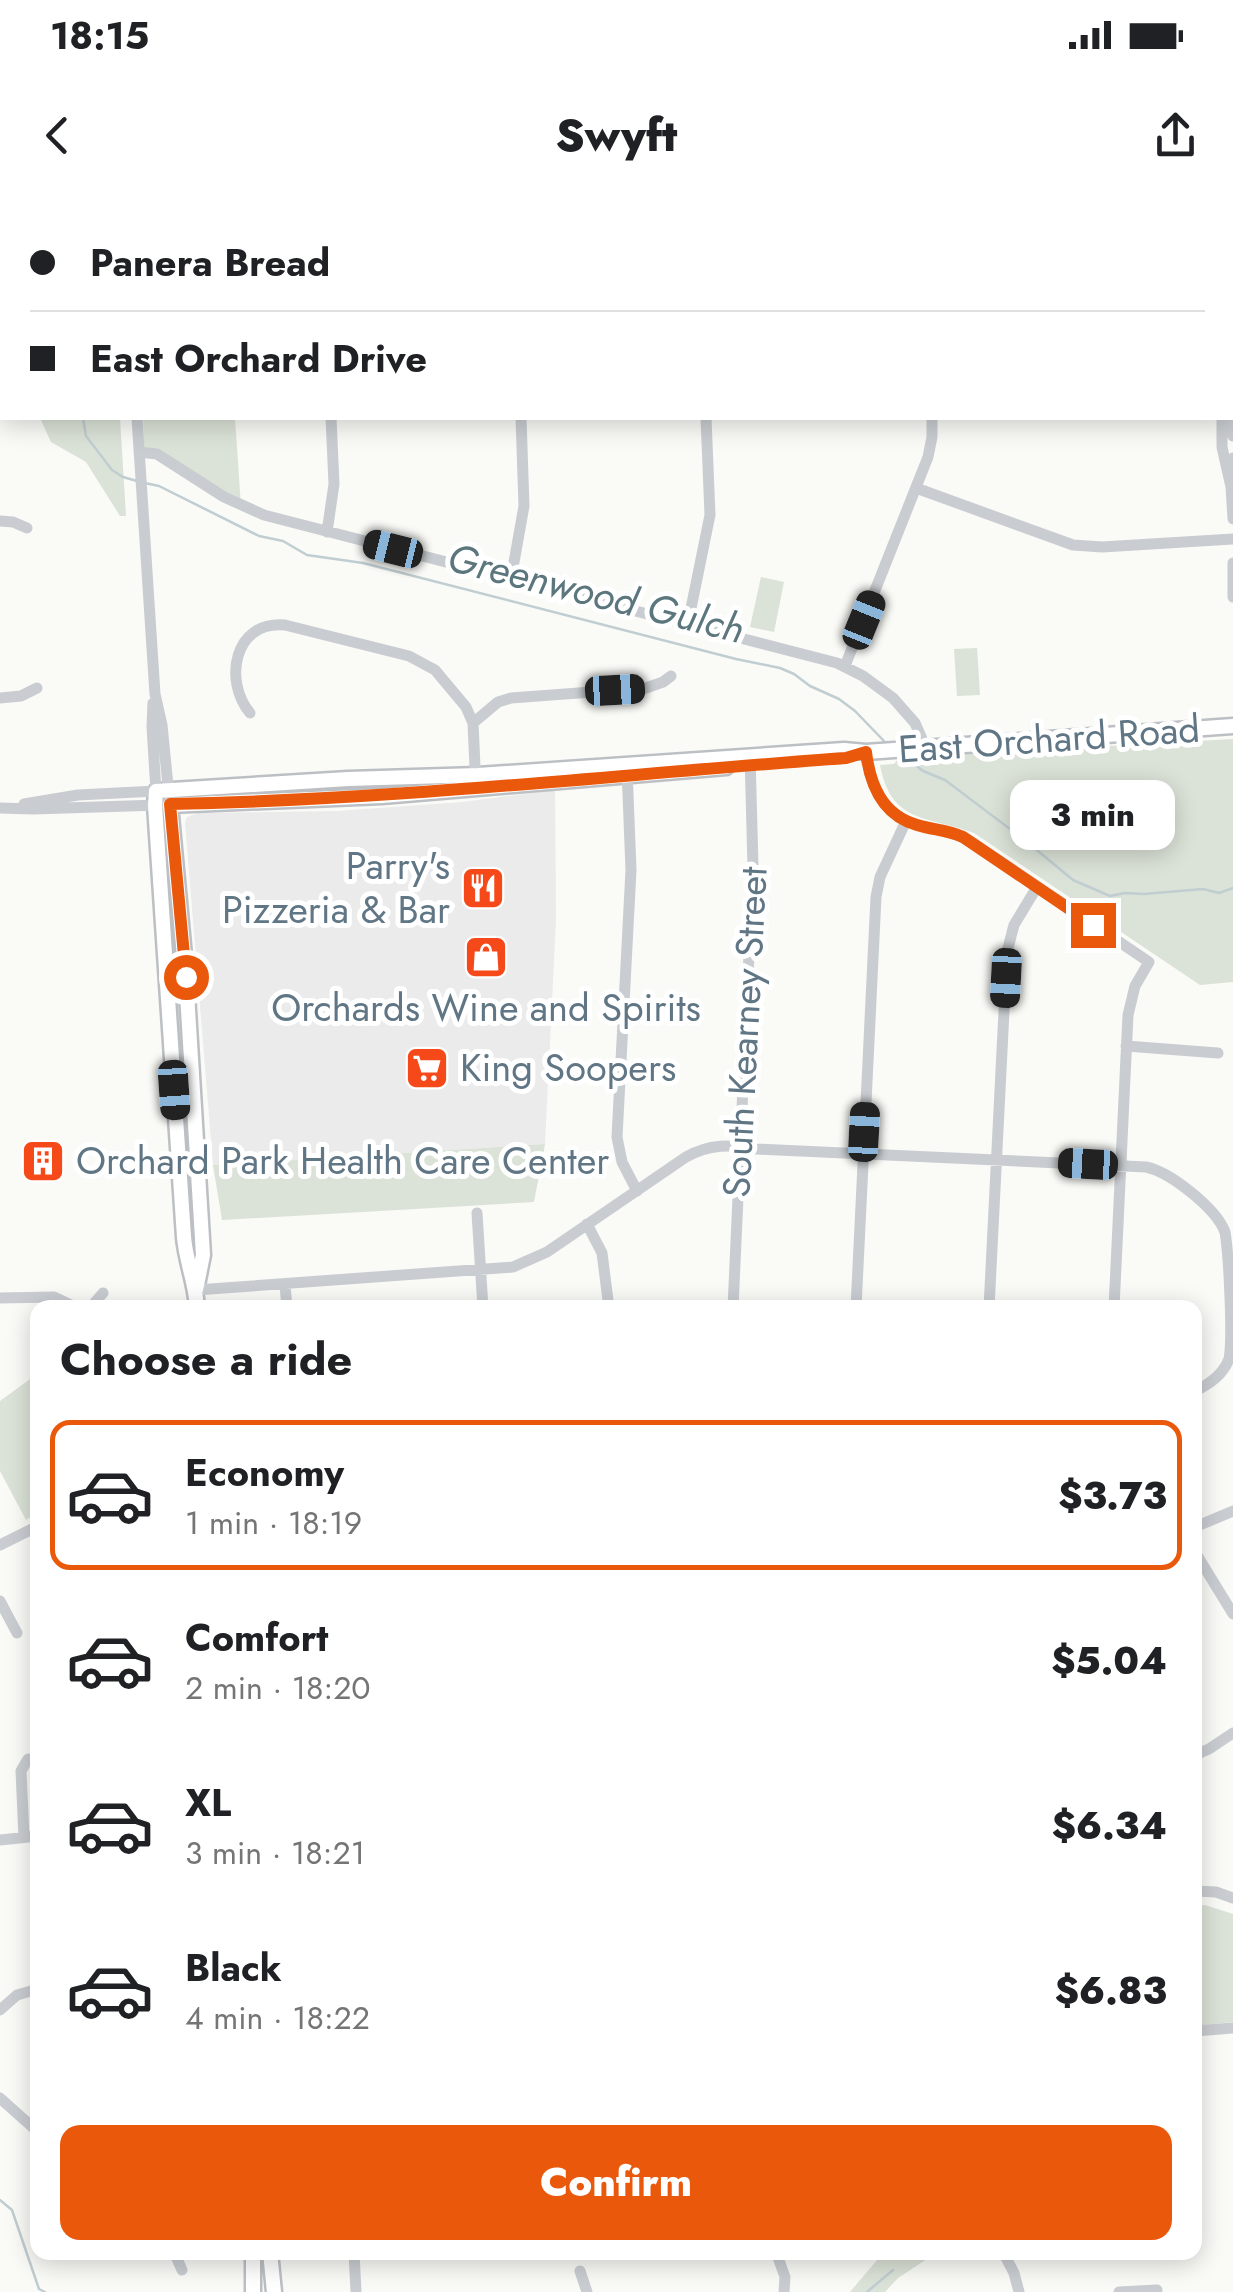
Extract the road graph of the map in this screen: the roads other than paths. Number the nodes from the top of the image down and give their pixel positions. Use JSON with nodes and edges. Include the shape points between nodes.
{"nodes":[{"id":1,"x":136,"y":420,"type":"edge"},
{"id":2,"x":331,"y":420,"type":"edge"},
{"id":3,"x":522,"y":420,"type":"edge"},
{"id":4,"x":706,"y":420,"type":"edge"},
{"id":5,"x":932,"y":420,"type":"edge"},
{"id":6,"x":1226,"y":420,"type":"edge"},
{"id":7,"x":139,"y":458,"type":"junction"},
{"id":8,"x":1233,"y":458,"type":"edge"},
{"id":9,"x":1231,"y":486,"type":"edge"},
{"id":10,"x":916,"y":488,"type":"junction"},
{"id":11,"x":1233,"y":519,"type":"edge"},
{"id":12,"x":0,"y":521,"type":"edge"},
{"id":13,"x":27,"y":528,"type":"dead end"},
{"id":14,"x":328,"y":532,"type":"junction"},
{"id":15,"x":1233,"y":539,"type":"edge"},
{"id":16,"x":1233,"y":563,"type":"edge"},
{"id":17,"x":511,"y":578,"type":"junction"},
{"id":18,"x":1233,"y":597,"type":"edge"},
{"id":19,"x":688,"y":623,"type":"junction"},
{"id":20,"x":846,"y":666,"type":"junction"},
{"id":21,"x":671,"y":676,"type":"dead end"},
{"id":22,"x":38,"y":688,"type":"dead end"},
{"id":23,"x":0,"y":698,"type":"edge"},
{"id":24,"x":250,"y":714,"type":"dead end"},
{"id":25,"x":473,"y":724,"type":"junction"},
{"id":26,"x":1233,"y":726,"type":"edge"},
{"id":27,"x":926,"y":748,"type":"junction"},
{"id":28,"x":866,"y":752,"type":"junction"},
{"id":29,"x":751,"y":760,"type":"junction"},
{"id":30,"x":627,"y":770,"type":"junction"},
{"id":31,"x":478,"y":782,"type":"junction"},
{"id":32,"x":162,"y":798,"type":"junction"},
{"id":33,"x":1,"y":808,"type":"edge"},
{"id":34,"x":906,"y":821,"type":"junction"},
{"id":35,"x":1038,"y":888,"type":"junction"},
{"id":36,"x":1126,"y":1046,"type":"junction"},
{"id":37,"x":1218,"y":1053,"type":"dead end"},
{"id":38,"x":740,"y":1146,"type":"junction"},
{"id":39,"x":862,"y":1153,"type":"junction"},
{"id":40,"x":995,"y":1160,"type":"junction"},
{"id":41,"x":1119,"y":1166,"type":"junction"},
{"id":42,"x":637,"y":1191,"type":"junction"},
{"id":43,"x":477,"y":1214,"type":"dead end"},
{"id":44,"x":587,"y":1224,"type":"junction"},
{"id":45,"x":480,"y":1270,"type":"junction"},
{"id":46,"x":285,"y":1284,"type":"junction"},
{"id":47,"x":196,"y":1290,"type":"junction"},
{"id":48,"x":1232,"y":1291,"type":"edge"},
{"id":49,"x":103,"y":1293,"type":"dead end"},
{"id":50,"x":0,"y":1298,"type":"edge"},
{"id":51,"x":59,"y":1300,"type":"edge"},
{"id":52,"x":97,"y":1300,"type":"edge"},
{"id":53,"x":197,"y":1300,"type":"edge"},
{"id":54,"x":286,"y":1300,"type":"edge"},
{"id":55,"x":482,"y":1300,"type":"edge"},
{"id":56,"x":608,"y":1300,"type":"edge"},
{"id":57,"x":733,"y":1300,"type":"edge"},
{"id":58,"x":856,"y":1300,"type":"edge"},
{"id":59,"x":989,"y":1300,"type":"edge"},
{"id":60,"x":1114,"y":1300,"type":"edge"},
{"id":61,"x":1202,"y":1388,"type":"edge"},
{"id":62,"x":1233,"y":1511,"type":"edge"},
{"id":63,"x":1202,"y":1523,"type":"edge"},
{"id":64,"x":30,"y":1530,"type":"edge"},
{"id":65,"x":0,"y":1546,"type":"edge"},
{"id":66,"x":1202,"y":1563,"type":"edge"},
{"id":67,"x":0,"y":1601,"type":"edge"},
{"id":68,"x":1233,"y":1614,"type":"edge"},
{"id":69,"x":17,"y":1633,"type":"dead end"},
{"id":70,"x":1233,"y":1734,"type":"edge"},
{"id":71,"x":1202,"y":1752,"type":"edge"},
{"id":72,"x":28,"y":1759,"type":"dead end"},
{"id":73,"x":30,"y":1830,"type":"edge"},
{"id":74,"x":30,"y":1837,"type":"edge"},
{"id":75,"x":0,"y":1840,"type":"edge"},
{"id":76,"x":1202,"y":1891,"type":"edge"},
{"id":77,"x":1233,"y":1898,"type":"edge"},
{"id":78,"x":30,"y":1991,"type":"edge"},
{"id":79,"x":0,"y":2010,"type":"edge"},
{"id":80,"x":1233,"y":2028,"type":"edge"},
{"id":81,"x":1202,"y":2030,"type":"edge"},
{"id":82,"x":0,"y":2098,"type":"edge"},
{"id":83,"x":30,"y":2125,"type":"edge"},
{"id":84,"x":176,"y":2260,"type":"edge"},
{"id":85,"x":253,"y":2260,"type":"edge"},
{"id":86,"x":271,"y":2260,"type":"edge"},
{"id":87,"x":354,"y":2260,"type":"edge"},
{"id":88,"x":779,"y":2260,"type":"edge"},
{"id":89,"x":1007,"y":2260,"type":"edge"},
{"id":90,"x":182,"y":2270,"type":"dead end"},
{"id":91,"x":580,"y":2271,"type":"dead end"},
{"id":92,"x":1157,"y":2290,"type":"edge"},
{"id":93,"x":253,"y":2292,"type":"edge"},
{"id":94,"x":274,"y":2292,"type":"edge"},
{"id":95,"x":356,"y":2292,"type":"edge"},
{"id":96,"x":587,"y":2292,"type":"edge"},
{"id":97,"x":784,"y":2292,"type":"edge"},
{"id":98,"x":1019,"y":2292,"type":"edge"},
{"id":99,"x":1119,"y":2292,"type":"edge"}],
"edges":[{"from":1,"to":7,"type":"street"},
{"from":2,"to":14,"type":"street"},
{"from":3,"to":17,"type":"street","via":[[524,506]]},
{"from":4,"to":19,"type":"street","via":[[710,515]]},
{"from":5,"to":10,"type":"street","via":[[932,442]]},
{"from":6,"to":9,"type":"street","via":[[1222,447]]},
{"from":7,"to":14,"type":"street","via":[[156,454],[250,510]]},
{"from":7,"to":32,"type":"street"},
{"from":8,"to":9,"type":"street"},
{"from":9,"to":11,"type":"street"},
{"from":10,"to":15,"type":"street","via":[[1073,545]]},
{"from":10,"to":20,"type":"street"},
{"from":12,"to":13,"type":"street"},
{"from":14,"to":17,"type":"street"},
{"from":16,"to":18,"type":"street"},
{"from":17,"to":19,"type":"street"},
{"from":19,"to":20,"type":"street"},
{"from":20,"to":27,"type":"street","via":[[903,708]]},
{"from":21,"to":25,"type":"street","via":[[646,688],[510,698]]},
{"from":22,"to":23,"type":"street"},
{"from":24,"to":25,"type":"street","via":[[238,692],[240,648],[255,630],[278,624],[416,658],[444,679]]},
{"from":25,"to":31,"type":"street"},
{"from":26,"to":27,"type":"main road","name":"East Orchard Road"},
{"from":27,"to":28,"type":"main road","name":"East Orchard Road"},
{"from":28,"to":29,"type":"main road","name":"East Orchard Road"},
{"from":28,"to":34,"type":"street","via":[[874,790]]},
{"from":29,"to":30,"type":"main road","name":"East Orchard Road"},
{"from":29,"to":38,"type":"street","name":"South Kearney Street","via":[[753,866]]},
{"from":30,"to":31,"type":"main road","name":"East Orchard Road"},
{"from":30,"to":42,"type":"street","via":[[631,870],[617,1137]]},
{"from":31,"to":32,"type":"main road","name":"East Orchard Road","via":[[348,778]]},
{"from":32,"to":33,"type":"street","name":"East Orchard Road","via":[[78,795]]},
{"from":32,"to":47,"type":"main road","via":[[186,977],[203,1255]]},
{"from":34,"to":35,"type":"street","via":[[963,837]]},
{"from":34,"to":39,"type":"street","via":[[877,890]]},
{"from":35,"to":36,"type":"street","via":[[1149,962],[1130,1000]]},
{"from":35,"to":40,"type":"street","via":[[1009,943]]},
{"from":36,"to":37,"type":"street"},
{"from":36,"to":41,"type":"street"},
{"from":38,"to":39,"type":"street"},
{"from":38,"to":42,"type":"street","via":[[694,1152]]},
{"from":38,"to":57,"type":"street","name":"South Kearney Street"},
{"from":39,"to":40,"type":"street"},
{"from":39,"to":58,"type":"street"},
{"from":40,"to":41,"type":"street"},
{"from":40,"to":59,"type":"street"},
{"from":41,"to":48,"type":"street","via":[[1160,1171],[1218,1218]]},
{"from":41,"to":60,"type":"street"},
{"from":42,"to":44,"type":"street"},
{"from":43,"to":45,"type":"street"},
{"from":44,"to":45,"type":"street","via":[[525,1263]]},
{"from":44,"to":56,"type":"street","via":[[602,1253]]},
{"from":45,"to":46,"type":"street"},
{"from":45,"to":55,"type":"street"},
{"from":46,"to":47,"type":"street"},
{"from":46,"to":54,"type":"street"},
{"from":47,"to":53,"type":"main road"},
{"from":48,"to":61,"type":"street","via":[[1229,1359]]},
{"from":49,"to":52,"type":"street"},
{"from":50,"to":51,"type":"street"},
{"from":62,"to":63,"type":"street"},
{"from":64,"to":65,"type":"street"},
{"from":66,"to":68,"type":"street"},
{"from":67,"to":69,"type":"street"},
{"from":70,"to":71,"type":"street"},
{"from":72,"to":73,"type":"street","via":[[21,1771]]},
{"from":74,"to":75,"type":"street"},
{"from":76,"to":77,"type":"street"},
{"from":78,"to":79,"type":"street"},
{"from":80,"to":81,"type":"street"},
{"from":82,"to":83,"type":"street"},
{"from":84,"to":90,"type":"street"},
{"from":85,"to":93,"type":"main road"},
{"from":86,"to":94,"type":"main road"},
{"from":87,"to":95,"type":"street"},
{"from":88,"to":97,"type":"street"},
{"from":89,"to":98,"type":"street"},
{"from":91,"to":96,"type":"street"},
{"from":92,"to":99,"type":"street"}]}
